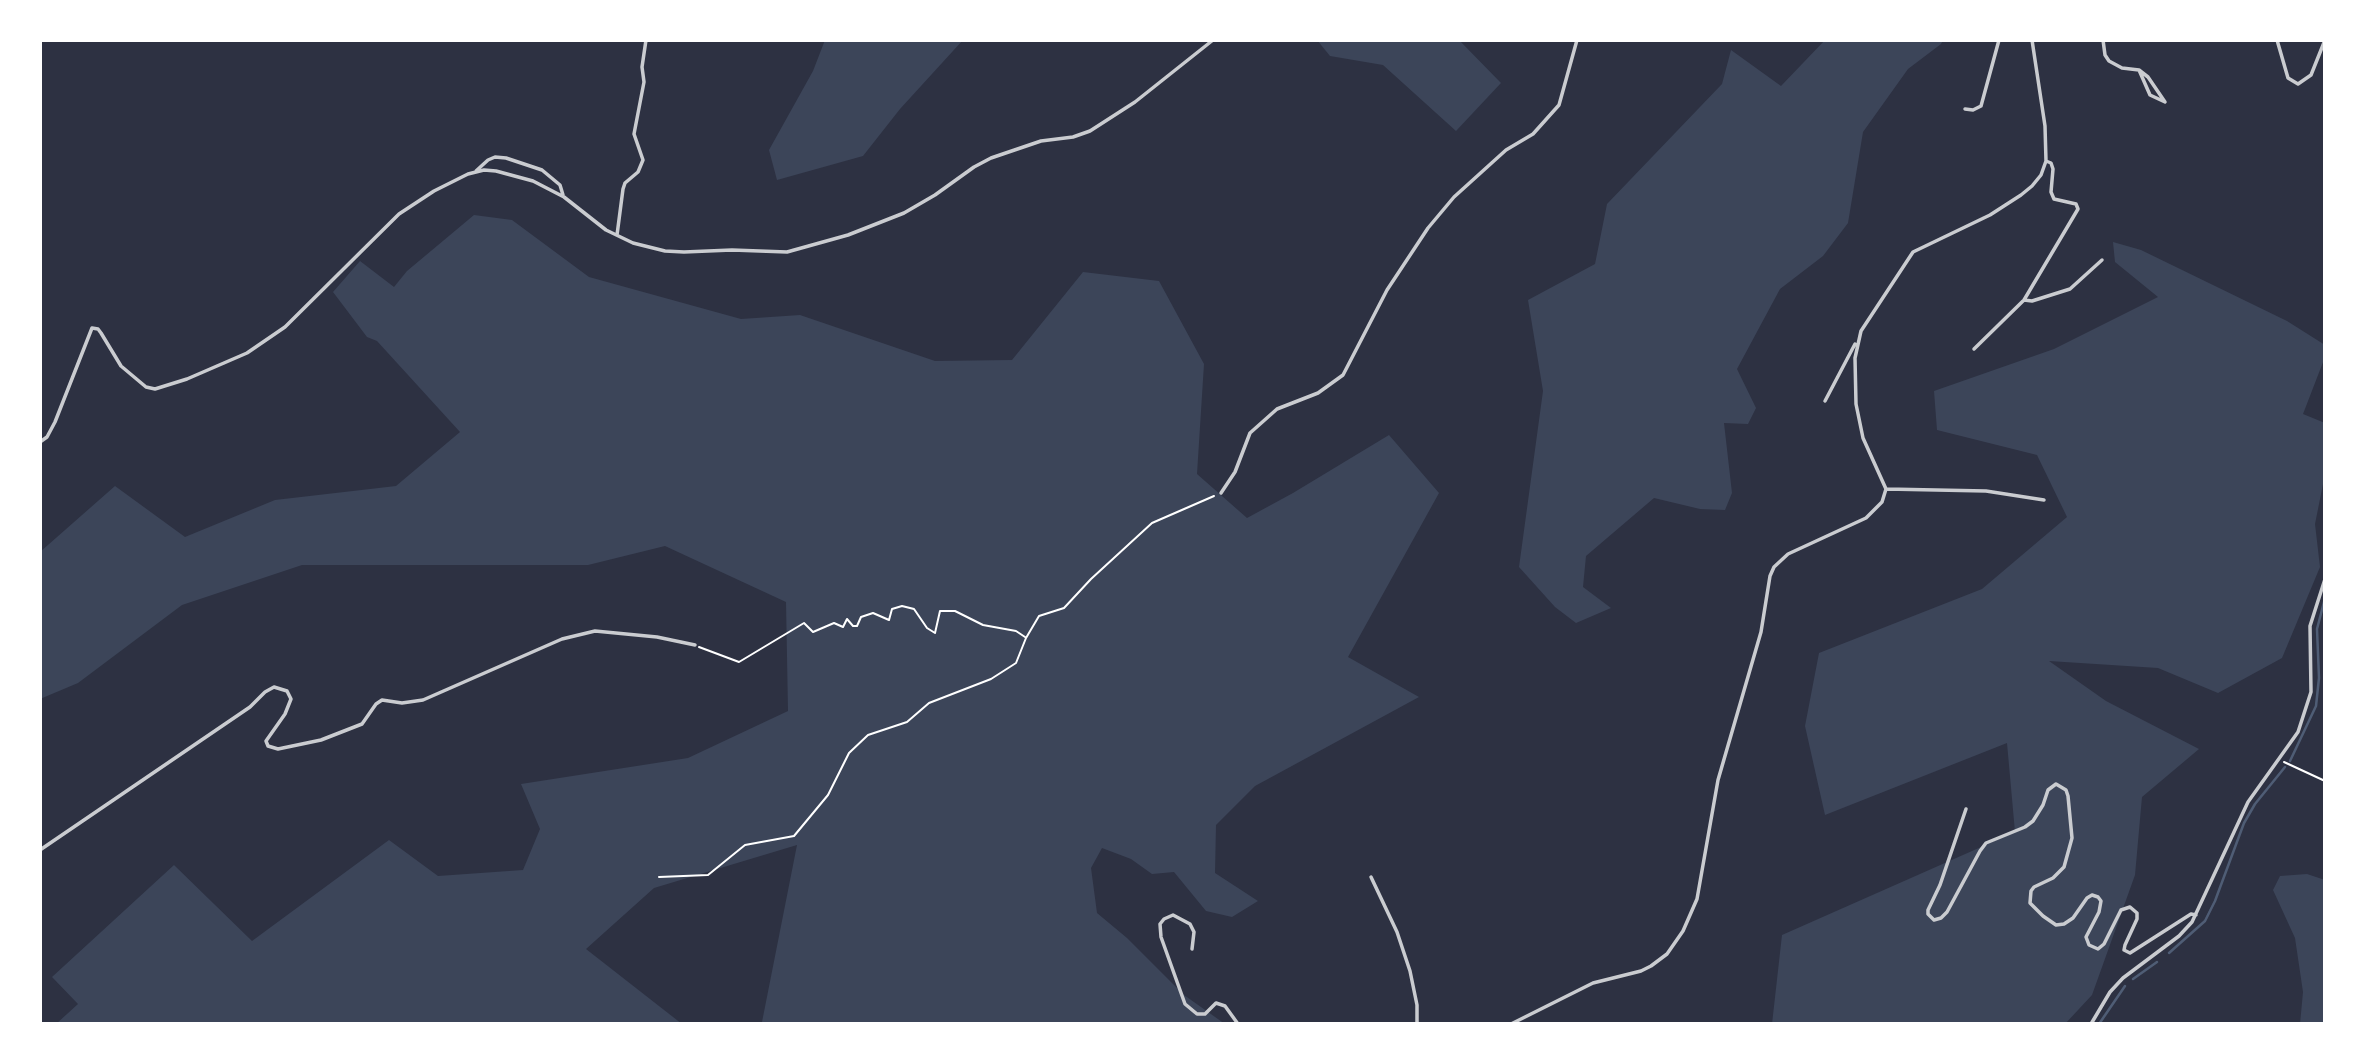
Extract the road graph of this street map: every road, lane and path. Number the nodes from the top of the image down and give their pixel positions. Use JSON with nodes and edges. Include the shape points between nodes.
{"nodes":[{"id":1,"x":646,"y":40,"type":"edge"},
{"id":2,"x":1213,"y":40,"type":"edge"},
{"id":3,"x":1577,"y":40,"type":"edge"},
{"id":4,"x":1999,"y":40,"type":"edge"},
{"id":5,"x":2032,"y":40,"type":"edge"},
{"id":6,"x":2103,"y":40,"type":"edge"},
{"id":7,"x":2277,"y":40,"type":"edge"},
{"id":8,"x":2325,"y":40,"type":"edge"},
{"id":9,"x":2139,"y":70,"type":"junction"},
{"id":10,"x":1965,"y":109,"type":"dead end"},
{"id":11,"x":2046,"y":162,"type":"junction"},
{"id":12,"x":476,"y":171,"type":"junction"},
{"id":13,"x":564,"y":197,"type":"junction"},
{"id":14,"x":617,"y":236,"type":"junction"},
{"id":15,"x":2102,"y":260,"type":"dead end"},
{"id":16,"x":2024,"y":300,"type":"junction"},
{"id":17,"x":1857,"y":342,"type":"junction"},
{"id":18,"x":1974,"y":349,"type":"dead end"},
{"id":19,"x":1825,"y":401,"type":"dead end"},
{"id":20,"x":40,"y":442,"type":"edge"},
{"id":21,"x":1886,"y":489,"type":"junction"},
{"id":22,"x":1221,"y":493,"type":"joint"},
{"id":23,"x":2044,"y":500,"type":"dead end"},
{"id":24,"x":2325,"y":579,"type":"edge"},
{"id":25,"x":1026,"y":638,"type":"junction"},
{"id":26,"x":695,"y":645,"type":"joint"},
{"id":27,"x":2281,"y":759,"type":"junction"},
{"id":28,"x":2325,"y":781,"type":"edge"},
{"id":29,"x":1966,"y":810,"type":"dead end"},
{"id":30,"x":40,"y":850,"type":"edge"},
{"id":31,"x":659,"y":877,"type":"dead end"},
{"id":32,"x":1371,"y":877,"type":"dead end"},
{"id":33,"x":2196,"y":915,"type":"junction"},
{"id":34,"x":1192,"y":949,"type":"dead end"},
{"id":35,"x":1238,"y":1024,"type":"edge"},
{"id":36,"x":1417,"y":1024,"type":"edge"},
{"id":37,"x":1511,"y":1024,"type":"edge"},
{"id":38,"x":2091,"y":1024,"type":"edge"}],
"edges":[{"from":1,"to":14,"type":"street","via":[[645,82],[634,134],[643,160],[639,172],[623,188]]},
{"from":2,"to":14,"type":"street","via":[[1090,131],[1041,141],[982,162],[913,208],[835,240],[787,252],[684,252]]},
{"from":3,"to":22,"type":"street","via":[[1559,106],[1533,134],[1506,150],[1454,197],[1387,290],[1343,375],[1318,393],[1277,409],[1250,433]]},
{"from":4,"to":10,"type":"street","via":[[1981,106]]},
{"from":5,"to":11,"type":"street"},
{"from":6,"to":9,"type":"street","via":[[2109,61]]},
{"from":7,"to":8,"type":"street","via":[[2288,78],[2298,84],[2311,75]]},
{"from":9,"to":9,"type":"street","via":[[2155,85],[2165,102],[2150,94]]},
{"from":11,"to":16,"type":"street","via":[[2053,169],[2054,199],[2076,204],[2078,209]]},
{"from":11,"to":17,"type":"street","via":[[2021,195],[1913,252]]},
{"from":12,"to":13,"type":"street","via":[[513,174]]},
{"from":12,"to":13,"type":"street","via":[[488,160],[506,158],[551,175]]},
{"from":12,"to":20,"type":"street","via":[[407,208],[270,338],[187,379],[155,389],[146,387],[121,366],[98,329],[92,328],[55,422]]},
{"from":13,"to":14,"type":"street"},
{"from":15,"to":16,"type":"street","via":[[2070,289]]},
{"from":16,"to":18,"type":"street"},
{"from":17,"to":19,"type":"street"},
{"from":17,"to":21,"type":"street","via":[[1856,404],[1863,438]]},
{"from":21,"to":23,"type":"street","via":[[1986,491]]},
{"from":21,"to":37,"type":"street","via":[[1882,502],[1866,518],[1788,554],[1773,567],[1761,632],[1718,780],[1697,899],[1676,943],[1662,959],[1641,971],[1593,983]]},
{"from":22,"to":25,"type":"path","via":[[1152,523],[1064,608],[1039,616]]},
{"from":24,"to":27,"type":"street","via":[[2310,626],[2308,704]]},
{"from":25,"to":26,"type":"path","via":[[955,611],[940,611],[935,633],[914,609],[902,606],[892,609],[889,620],[873,613],[861,617],[857,626],[847,619],[843,627],[834,623],[813,632],[804,623],[739,662]]},
{"from":25,"to":31,"type":"path","via":[[1016,663],[991,679],[929,703],[907,722],[868,735],[849,753],[828,795],[794,836],[745,845],[708,875]]},
{"from":26,"to":30,"type":"street","via":[[595,631],[562,639],[423,700],[382,700],[362,724],[321,740],[278,749],[267,741],[291,699],[287,691],[274,687]]},
{"from":27,"to":28,"type":"path"},
{"from":27,"to":33,"type":"street","via":[[2248,802]]},
{"from":29,"to":33,"type":"street","via":[[1928,910],[1934,920],[1947,912],[1986,843],[2033,821],[2048,790],[2056,784],[2068,796],[2073,838],[2064,867],[2031,891],[2030,903],[2043,916],[2056,925],[2064,924],[2087,898],[2098,897],[2099,912],[2087,937],[2089,945],[2098,949],[2121,910],[2130,907],[2137,919],[2124,950],[2130,953]]},
{"from":32,"to":36,"type":"street","via":[[1410,971]]},
{"from":33,"to":38,"type":"street","via":[[2179,936],[2123,978]]},
{"from":34,"to":35,"type":"street","via":[[1194,932],[1189,924],[1173,915],[1164,919],[1161,937],[1185,1004],[1197,1014],[1205,1014],[1216,1003],[1225,1006]]}]}
